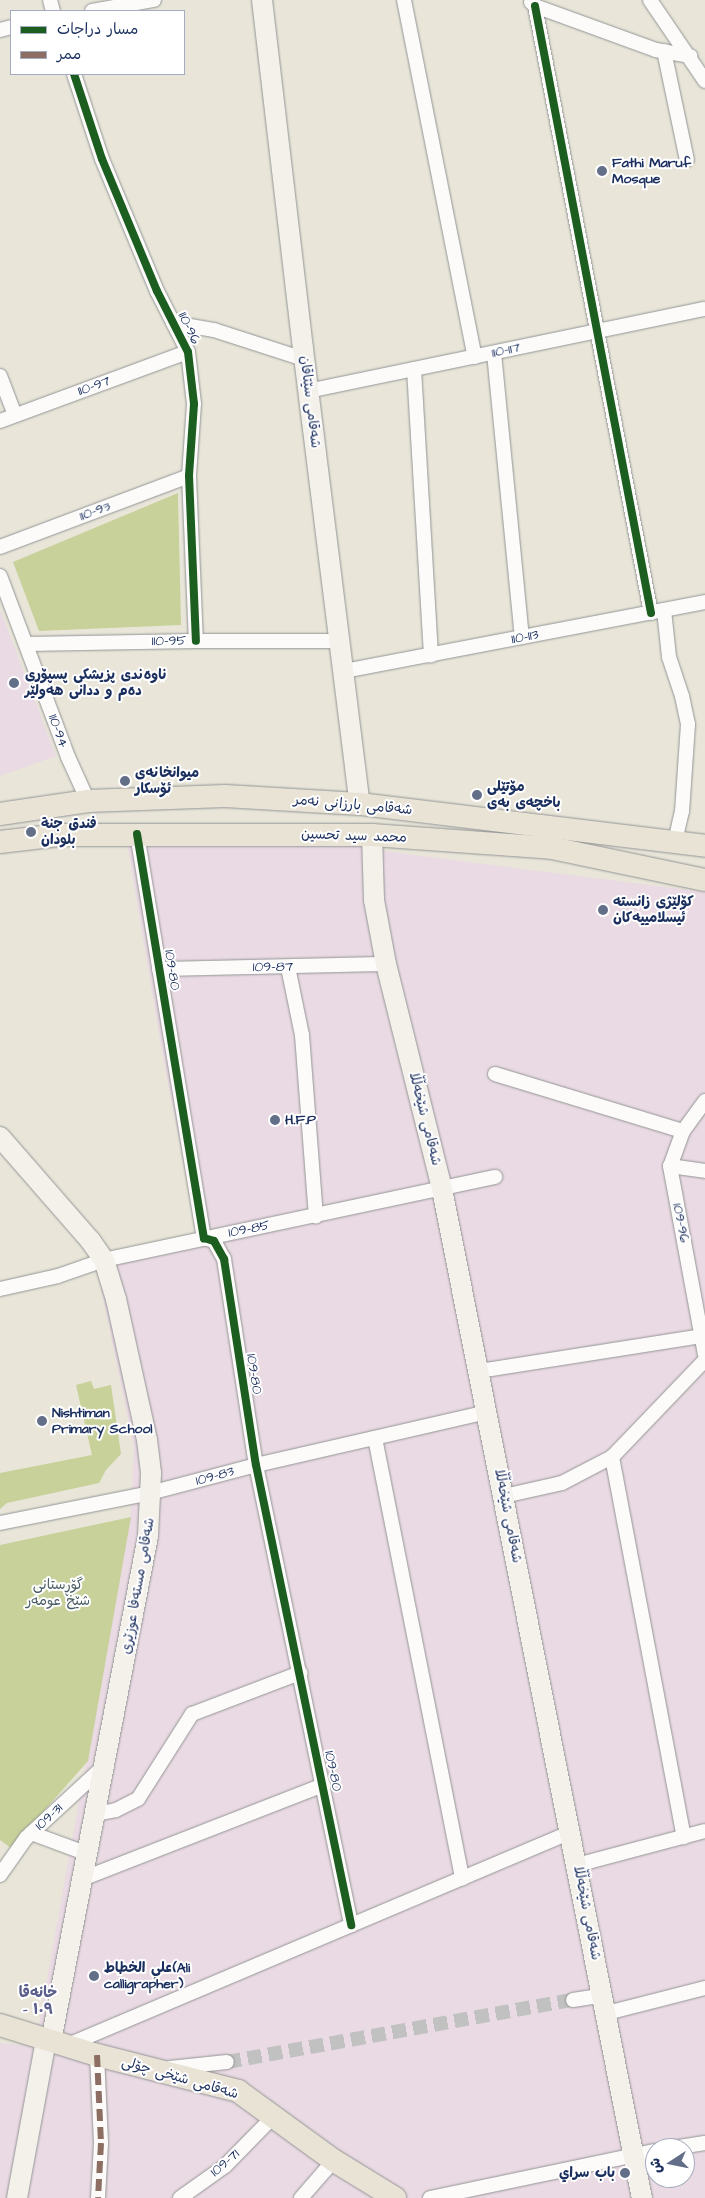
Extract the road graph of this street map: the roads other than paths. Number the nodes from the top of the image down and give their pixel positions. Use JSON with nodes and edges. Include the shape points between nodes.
{"nodes":[{"id":1,"x":154,"y":0,"type":"edge"},
{"id":2,"x":262,"y":0,"type":"edge"},
{"id":3,"x":404,"y":0,"type":"edge"},
{"id":4,"x":650,"y":0,"type":"edge"},
{"id":5,"x":532,"y":3,"type":"edge"},
{"id":6,"x":98,"y":10,"type":"edge"},
{"id":7,"x":664,"y":51,"type":"junction"},
{"id":8,"x":690,"y":56,"type":"junction"},
{"id":9,"x":74,"y":75,"type":"edge"},
{"id":10,"x":705,"y":81,"type":"edge"},
{"id":11,"x":686,"y":160,"type":"dead end"},
{"id":12,"x":705,"y":309,"type":"edge"},
{"id":13,"x":173,"y":323,"type":"junction"},
{"id":14,"x":596,"y":332,"type":"junction"},
{"id":15,"x":188,"y":352,"type":"junction"},
{"id":16,"x":494,"y":353,"type":"junction"},
{"id":17,"x":475,"y":356,"type":"junction"},
{"id":18,"x":304,"y":359,"type":"junction"},
{"id":19,"x":414,"y":369,"type":"junction"},
{"id":20,"x":0,"y":376,"type":"edge"},
{"id":21,"x":308,"y":391,"type":"junction"},
{"id":22,"x":15,"y":415,"type":"junction"},
{"id":23,"x":0,"y":420,"type":"edge"},
{"id":24,"x":189,"y":476,"type":"junction"},
{"id":25,"x":0,"y":547,"type":"edge"},
{"id":26,"x":0,"y":576,"type":"edge"},
{"id":27,"x":705,"y":602,"type":"edge"},
{"id":28,"x":657,"y":612,"type":"junction"},
{"id":29,"x":522,"y":637,"type":"junction"},
{"id":30,"x":196,"y":641,"type":"junction"},
{"id":31,"x":340,"y":642,"type":"junction"},
{"id":32,"x":27,"y":644,"type":"junction"},
{"id":33,"x":431,"y":655,"type":"junction"},
{"id":34,"x":344,"y":671,"type":"junction"},
{"id":35,"x":88,"y":801,"type":"junction"},
{"id":36,"x":360,"y":804,"type":"junction"},
{"id":37,"x":0,"y":814,"type":"edge"},
{"id":38,"x":137,"y":834,"type":"junction"},
{"id":39,"x":372,"y":835,"type":"junction"},
{"id":40,"x":675,"y":841,"type":"junction"},
{"id":41,"x":0,"y":842,"type":"edge"},
{"id":42,"x":705,"y":846,"type":"edge"},
{"id":43,"x":705,"y":880,"type":"edge"},
{"id":44,"x":386,"y":964,"type":"junction"},
{"id":45,"x":288,"y":967,"type":"junction"},
{"id":46,"x":159,"y":969,"type":"junction"},
{"id":47,"x":495,"y":1074,"type":"dead end"},
{"id":48,"x":705,"y":1101,"type":"edge"},
{"id":49,"x":683,"y":1131,"type":"junction"},
{"id":50,"x":0,"y":1137,"type":"edge"},
{"id":51,"x":670,"y":1166,"type":"junction"},
{"id":52,"x":705,"y":1171,"type":"edge"},
{"id":53,"x":495,"y":1177,"type":"dead end"},
{"id":54,"x":442,"y":1189,"type":"junction"},
{"id":55,"x":316,"y":1216,"type":"junction"},
{"id":56,"x":204,"y":1238,"type":"junction"},
{"id":57,"x":104,"y":1260,"type":"junction"},
{"id":58,"x":0,"y":1289,"type":"edge"},
{"id":59,"x":702,"y":1336,"type":"junction"},
{"id":60,"x":705,"y":1354,"type":"edge"},
{"id":61,"x":705,"y":1360,"type":"edge"},
{"id":62,"x":479,"y":1371,"type":"junction"},
{"id":63,"x":487,"y":1412,"type":"junction"},
{"id":64,"x":375,"y":1438,"type":"junction"},
{"id":65,"x":612,"y":1457,"type":"junction"},
{"id":66,"x":256,"y":1465,"type":"junction"},
{"id":67,"x":150,"y":1493,"type":"junction"},
{"id":68,"x":504,"y":1496,"type":"junction"},
{"id":69,"x":0,"y":1523,"type":"edge"},
{"id":70,"x":300,"y":1673,"type":"junction"},
{"id":71,"x":105,"y":1765,"type":"junction"},
{"id":72,"x":323,"y":1784,"type":"junction"},
{"id":73,"x":96,"y":1814,"type":"junction"},
{"id":74,"x":705,"y":1831,"type":"edge"},
{"id":75,"x":571,"y":1832,"type":"junction"},
{"id":76,"x":31,"y":1833,"type":"junction"},
{"id":77,"x":684,"y":1837,"type":"junction"},
{"id":78,"x":88,"y":1854,"type":"junction"},
{"id":79,"x":577,"y":1865,"type":"junction"},
{"id":80,"x":0,"y":1875,"type":"edge"},
{"id":81,"x":462,"y":1878,"type":"junction"},
{"id":82,"x":82,"y":1879,"type":"junction"},
{"id":83,"x":351,"y":1925,"type":"junction"},
{"id":84,"x":705,"y":1988,"type":"edge"},
{"id":85,"x":573,"y":2000,"type":"tunnel mouth"},
{"id":86,"x":605,"y":2004,"type":"junction"},
{"id":87,"x":0,"y":2025,"type":"edge"},
{"id":88,"x":55,"y":2042,"type":"junction"},
{"id":89,"x":97,"y":2055,"type":"junction"},
{"id":90,"x":227,"y":2062,"type":"tunnel mouth"},
{"id":91,"x":153,"y":2070,"type":"junction"},
{"id":92,"x":266,"y":2124,"type":"dead end"},
{"id":93,"x":645,"y":2152,"type":"edge"},
{"id":94,"x":635,"y":2154,"type":"junction"},
{"id":95,"x":328,"y":2167,"type":"dead end"},
{"id":96,"x":17,"y":2198,"type":"edge"},
{"id":97,"x":98,"y":2198,"type":"edge"},
{"id":98,"x":180,"y":2198,"type":"edge"},
{"id":99,"x":301,"y":2198,"type":"edge"},
{"id":100,"x":394,"y":2198,"type":"edge"},
{"id":101,"x":430,"y":2198,"type":"edge"},
{"id":102,"x":642,"y":2198,"type":"edge"}],
"edges":[{"from":1,"to":6,"type":"street"},
{"from":2,"to":18,"type":"main road","name":"شەقامی سێتاقان"},
{"from":3,"to":17,"type":"street"},
{"from":4,"to":8,"type":"street"},
{"from":5,"to":7,"type":"street"},
{"from":5,"to":14,"type":"street"},
{"from":7,"to":8,"type":"street"},
{"from":7,"to":11,"type":"street"},
{"from":8,"to":10,"type":"street"},
{"from":9,"to":13,"type":"street","name":"110-96","via":[[102,159]]},
{"from":12,"to":14,"type":"street","name":"110-117"},
{"from":13,"to":15,"type":"street","name":"110-96"},
{"from":13,"to":18,"type":"street","via":[[214,330]]},
{"from":14,"to":16,"type":"street","name":"110-117"},
{"from":14,"to":28,"type":"street"},
{"from":15,"to":22,"type":"street","name":"110-97"},
{"from":15,"to":24,"type":"street","name":"110-96","via":[[194,404]]},
{"from":16,"to":17,"type":"street","name":"110-117"},
{"from":16,"to":29,"type":"street"},
{"from":17,"to":19,"type":"street","name":"110-117"},
{"from":18,"to":21,"type":"main road","name":"شەقامی سێتاقان"},
{"from":19,"to":21,"type":"street","name":"110-117"},
{"from":19,"to":33,"type":"street"},
{"from":20,"to":22,"type":"street"},
{"from":21,"to":31,"type":"main road","name":"شەقامی سێتاقان"},
{"from":22,"to":23,"type":"street","name":"110-97"},
{"from":24,"to":25,"type":"street","name":"110-93"},
{"from":24,"to":30,"type":"street","name":"110-96"},
{"from":26,"to":32,"type":"street","name":"110-94"},
{"from":27,"to":28,"type":"street","name":"110-113"},
{"from":28,"to":29,"type":"street","name":"110-113"},
{"from":28,"to":40,"type":"street","via":[[688,724],[682,811]]},
{"from":29,"to":33,"type":"street","name":"110-113"},
{"from":30,"to":31,"type":"street","name":"110-95"},
{"from":30,"to":32,"type":"street","name":"110-95"},
{"from":31,"to":34,"type":"main road","name":"شەقامی سێتاقان"},
{"from":32,"to":35,"type":"street","name":"110-94","via":[[68,757]]},
{"from":33,"to":34,"type":"street","name":"110-113"},
{"from":34,"to":36,"type":"main road","name":"شەقامی سێتاقان"},
{"from":35,"to":36,"type":"main road","name":"شەقامی بارزانی نەمر","via":[[225,796]]},
{"from":35,"to":37,"type":"main road","name":"شەقامی بارزانی نەمر"},
{"from":36,"to":40,"type":"main road","name":"شەقامی بارزانی نەمر"},
{"from":38,"to":39,"type":"main road","name":"محمد سید تحسین"},
{"from":38,"to":41,"type":"main road","name":"محمد سید تحسین","via":[[60,835]]},
{"from":38,"to":46,"type":"street","name":"109-80"},
{"from":39,"to":43,"type":"main road","name":"محمد سید تحسین","via":[[552,848]]},
{"from":39,"to":44,"type":"main road","name":"شەقامی شێخەڵڵا","via":[[374,900]]},
{"from":40,"to":42,"type":"main road","name":"شەقامی بارزانی نەمر"},
{"from":44,"to":45,"type":"street","name":"109-87"},
{"from":44,"to":54,"type":"main road","name":"شەقامی شێخەڵڵا"},
{"from":45,"to":46,"type":"street","name":"109-87"},
{"from":45,"to":55,"type":"street","via":[[302,1035]]},
{"from":46,"to":56,"type":"street","name":"109-80"},
{"from":47,"to":49,"type":"street"},
{"from":48,"to":49,"type":"street"},
{"from":49,"to":51,"type":"street"},
{"from":50,"to":57,"type":"main road","name":"شەقامی مستەفا عوزێری"},
{"from":51,"to":52,"type":"street"},
{"from":51,"to":59,"type":"street","name":"109-96"},
{"from":53,"to":54,"type":"street","name":"109-85"},
{"from":54,"to":55,"type":"street","name":"109-85"},
{"from":54,"to":62,"type":"main road","name":"شەقامی شێخەڵڵا"},
{"from":55,"to":56,"type":"street","name":"109-85"},
{"from":56,"to":57,"type":"street","name":"109-85"},
{"from":56,"to":66,"type":"street","name":"109-80","via":[[214,1241],[224,1259]]},
{"from":57,"to":58,"type":"street","name":"109-85","via":[[58,1276]]},
{"from":57,"to":67,"type":"main road","name":"شەقامی مستەفا عوزێری","via":[[116,1299],[147,1440]]},
{"from":59,"to":60,"type":"street","name":"109-96"},
{"from":59,"to":62,"type":"street"},
{"from":61,"to":65,"type":"street"},
{"from":62,"to":63,"type":"main road","name":"شەقامی شێخەڵڵا"},
{"from":63,"to":64,"type":"street","name":"109-83"},
{"from":63,"to":68,"type":"main road","name":"شەقامی شێخەڵڵا"},
{"from":64,"to":66,"type":"street","name":"109-83"},
{"from":64,"to":81,"type":"street"},
{"from":65,"to":68,"type":"street","via":[[562,1483]]},
{"from":65,"to":77,"type":"street"},
{"from":66,"to":67,"type":"street","name":"109-83"},
{"from":66,"to":70,"type":"street","name":"109-80"},
{"from":67,"to":69,"type":"street","name":"109-83"},
{"from":67,"to":71,"type":"main road","name":"شەقامی مستەفا عوزێری","via":[[148,1536]]},
{"from":68,"to":75,"type":"main road","name":"شەقامی شێخەڵڵا"},
{"from":70,"to":72,"type":"street","name":"109-80"},
{"from":70,"to":73,"type":"street","via":[[192,1714],[138,1798],[116,1810]]},
{"from":71,"to":73,"type":"main road","name":"شەقامی مستەفا عوزێری"},
{"from":71,"to":76,"type":"street","name":"109-31"},
{"from":72,"to":82,"type":"street"},
{"from":72,"to":83,"type":"street","name":"109-80"},
{"from":73,"to":78,"type":"main road","name":"شەقامی مستەفا عوزێری"},
{"from":74,"to":77,"type":"street"},
{"from":75,"to":79,"type":"main road","name":"شەقامی شێخەڵڵا"},
{"from":75,"to":81,"type":"street"},
{"from":76,"to":78,"type":"street"},
{"from":76,"to":80,"type":"street","name":"109-31"},
{"from":77,"to":79,"type":"street"},
{"from":78,"to":82,"type":"main road","name":"شەقامی مستەفا عوزێری"},
{"from":79,"to":86,"type":"main road","name":"شەقامی شێخەڵڵا"},
{"from":81,"to":83,"type":"street"},
{"from":82,"to":88,"type":"main road","name":"شەقامی مستەفا عوزێری"},
{"from":83,"to":88,"type":"street"},
{"from":84,"to":86,"type":"street"},
{"from":85,"to":86,"type":"street"},
{"from":86,"to":94,"type":"main road","name":"شەقامی شێخەڵڵا"},
{"from":87,"to":88,"type":"main road","name":"شەقامی شێخی چۆلی"},
{"from":88,"to":89,"type":"main road","name":"شەقامی شێخی چۆلی"},
{"from":88,"to":96,"type":"main road","name":"شەقامی مستەفا عوزێری"},
{"from":89,"to":91,"type":"main road","name":"شەقامی شێخی چۆلی"},
{"from":89,"to":97,"type":"street","via":[[101,2143]]},
{"from":90,"to":91,"type":"street"},
{"from":91,"to":100,"type":"main road","name":"شەقامی شێخی چۆلی","via":[[238,2091],[334,2160]]},
{"from":92,"to":98,"type":"street","name":"109-71","via":[[225,2166]]},
{"from":93,"to":94,"type":"street"},
{"from":94,"to":101,"type":"street"},
{"from":94,"to":102,"type":"main road","name":"شەقامی شێخەڵڵا"},
{"from":95,"to":99,"type":"street"}]}
